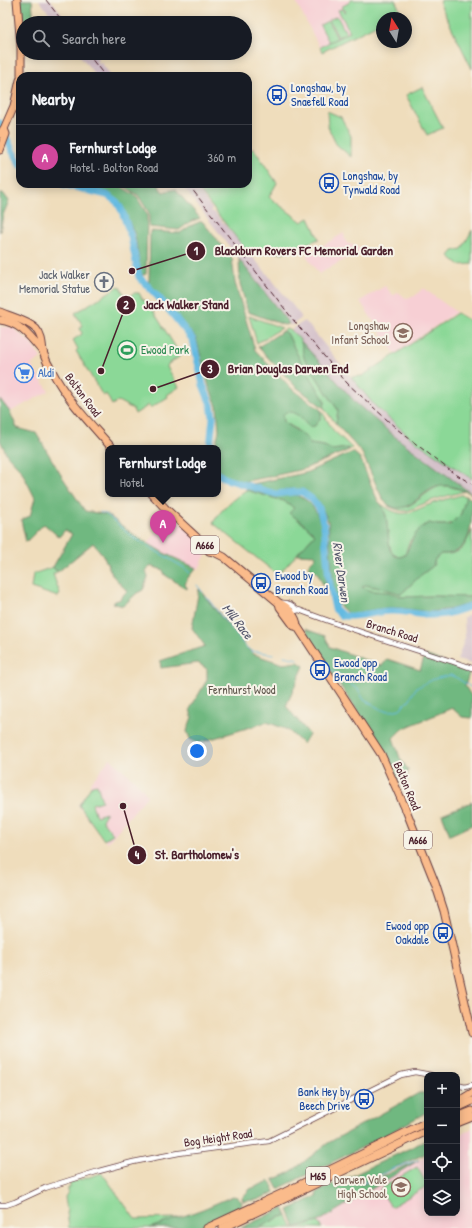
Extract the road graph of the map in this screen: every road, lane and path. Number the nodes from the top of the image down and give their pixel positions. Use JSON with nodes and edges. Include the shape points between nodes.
{"nodes":[{"id":1,"x":17,"y":0,"type":"edge"},
{"id":2,"x":18,"y":16,"type":"edge"},
{"id":3,"x":21,"y":60,"type":"edge"},
{"id":4,"x":21,"y":72,"type":"edge"},
{"id":5,"x":16,"y":97,"type":"edge"},
{"id":6,"x":3,"y":130,"type":"edge"},
{"id":7,"x":1,"y":147,"type":"edge"},
{"id":8,"x":0,"y":312,"type":"edge"},
{"id":9,"x":0,"y":320,"type":"edge"},
{"id":10,"x":31,"y":325,"type":"junction"},
{"id":11,"x":35,"y":342,"type":"junction"},
{"id":12,"x":43,"y":352,"type":"junction"},
{"id":13,"x":109,"y":445,"type":"edge"},
{"id":14,"x":155,"y":497,"type":"edge"},
{"id":15,"x":279,"y":603,"type":"junction"},
{"id":16,"x":306,"y":613,"type":"junction"},
{"id":17,"x":291,"y":615,"type":"junction"},
{"id":18,"x":472,"y":668,"type":"edge"},
{"id":19,"x":472,"y":1033,"type":"edge"},
{"id":20,"x":424,"y":1074,"type":"edge"},
{"id":21,"x":472,"y":1085,"type":"edge"},
{"id":22,"x":460,"y":1086,"type":"edge"},
{"id":23,"x":472,"y":1096,"type":"edge"},
{"id":24,"x":460,"y":1101,"type":"edge"},
{"id":25,"x":460,"y":1106,"type":"edge"},
{"id":26,"x":472,"y":1111,"type":"edge"},
{"id":27,"x":460,"y":1117,"type":"edge"},
{"id":28,"x":472,"y":1117,"type":"edge"},
{"id":29,"x":424,"y":1120,"type":"edge"},
{"id":30,"x":460,"y":1122,"type":"edge"},
{"id":31,"x":424,"y":1123,"type":"edge"},
{"id":32,"x":424,"y":1132,"type":"edge"},
{"id":33,"x":424,"y":1137,"type":"edge"},
{"id":34,"x":378,"y":1146,"type":"junction"},
{"id":35,"x":376,"y":1156,"type":"junction"},
{"id":36,"x":0,"y":1205,"type":"edge"},
{"id":37,"x":207,"y":1228,"type":"edge"},
{"id":38,"x":223,"y":1228,"type":"edge"}],
"edges":[{"from":1,"to":2,"type":"highway"},
{"from":3,"to":4,"type":"highway"},
{"from":5,"to":6,"type":"highway"},
{"from":6,"to":7,"type":"highway","via":[[6,134]]},
{"from":8,"to":10,"type":"highway"},
{"from":9,"to":11,"type":"highway","name":"Bolton Road","via":[[21,328]]},
{"from":10,"to":11,"type":"highway","via":[[30,331]]},
{"from":10,"to":12,"type":"highway","name":"Bolton Road","via":[[39,333]]},
{"from":11,"to":12,"type":"highway","name":"Bolton Road"},
{"from":12,"to":13,"type":"highway","name":"Bolton Road","via":[[52,372],[67,394]]},
{"from":14,"to":15,"type":"highway","name":"Bolton Road","number":"A666","via":[[206,546],[208,551],[224,558]]},
{"from":15,"to":17,"type":"highway","name":"Bolton Road","number":"A666","via":[[280,607]]},
{"from":15,"to":17,"type":"street","name":"Branch Road","via":[[286,602],[292,605]]},
{"from":16,"to":17,"type":"street"},
{"from":16,"to":17,"type":"street","name":"Branch Road"},
{"from":16,"to":18,"type":"street","name":"Branch Road"},
{"from":17,"to":19,"type":"highway","name":"Bolton Road","number":"A666","via":[[381,754],[435,883],[448,925]]},
{"from":20,"to":36,"type":"street","name":"Bog Height Road","via":[[415,1072],[401,1075],[269,1141],[133,1162],[45,1188],[15,1202]]},
{"from":21,"to":22,"type":"street"},
{"from":23,"to":24,"type":"highway"},
{"from":23,"to":25,"type":"highway"},
{"from":26,"to":27,"type":"highway"},
{"from":28,"to":30,"type":"highway"},
{"from":29,"to":34,"type":"highway"},
{"from":31,"to":34,"type":"highway","number":"M65"},
{"from":32,"to":35,"type":"highway","number":"M65"},
{"from":33,"to":35,"type":"highway","number":"M65"},
{"from":34,"to":37,"type":"highway","number":"M65"},
{"from":35,"to":38,"type":"highway","number":"M65"}]}
